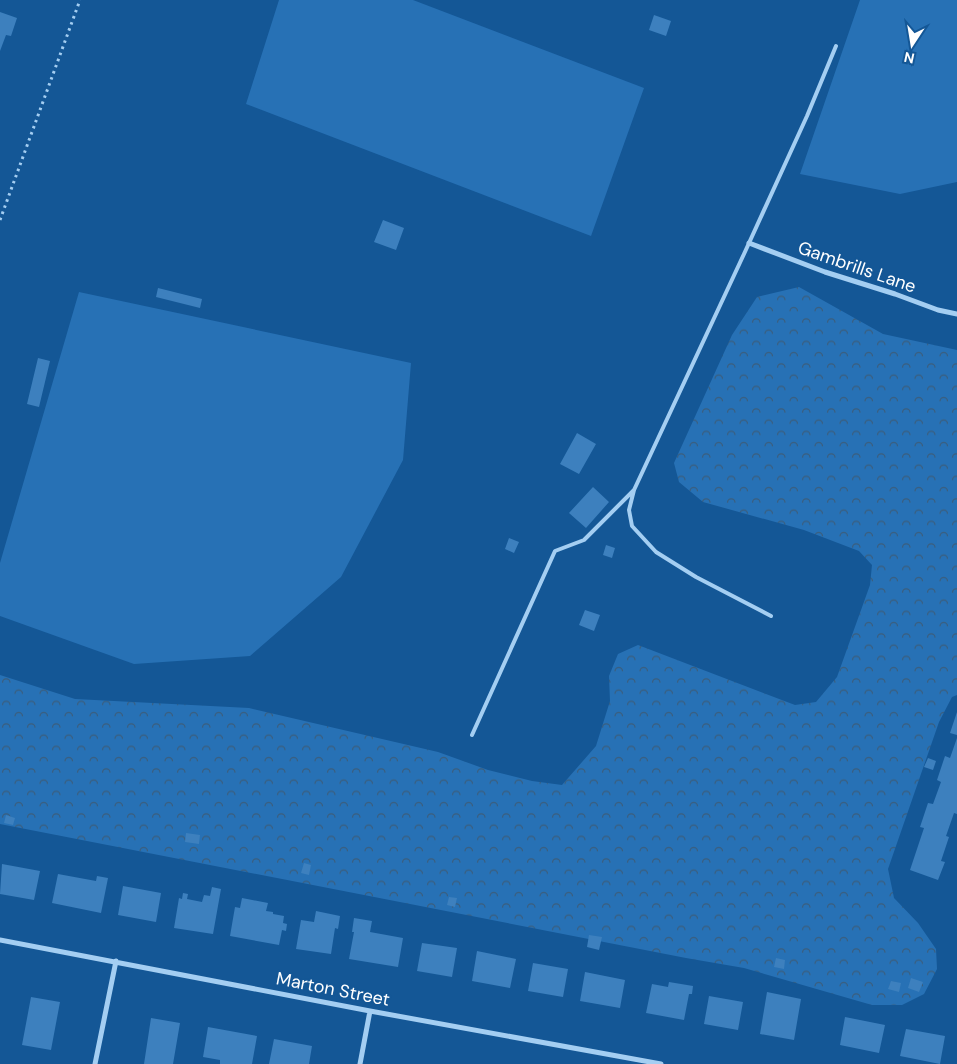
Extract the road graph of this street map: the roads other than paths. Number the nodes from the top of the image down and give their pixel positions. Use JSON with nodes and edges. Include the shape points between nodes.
{"nodes":[{"id":1,"x":836,"y":46,"type":"dead end"},
{"id":2,"x":749,"y":243,"type":"junction"},
{"id":3,"x":957,"y":314,"type":"edge"},
{"id":4,"x":634,"y":490,"type":"junction"},
{"id":5,"x":771,"y":616,"type":"dead end"},
{"id":6,"x":472,"y":735,"type":"dead end"},
{"id":7,"x":0,"y":940,"type":"edge"},
{"id":8,"x":116,"y":961,"type":"junction"},
{"id":9,"x":370,"y":1011,"type":"junction"},
{"id":10,"x":624,"y":1056,"type":"junction"},
{"id":11,"x":95,"y":1064,"type":"edge"},
{"id":12,"x":360,"y":1064,"type":"edge"},
{"id":13,"x":622,"y":1064,"type":"edge"},
{"id":14,"x":661,"y":1064,"type":"edge"}],
"edges":[{"from":1,"to":2,"type":"lane"},
{"from":2,"to":3,"type":"street","name":"Gambrills Lane","via":[[825,272]]},
{"from":2,"to":4,"type":"lane"},
{"from":4,"to":5,"type":"lane","via":[[629,510],[632,526],[656,552]]},
{"from":4,"to":6,"type":"lane","via":[[584,540],[555,551]]},
{"from":7,"to":8,"type":"street","name":"Marton Street"},
{"from":8,"to":9,"type":"street","name":"Marton Street"},
{"from":8,"to":11,"type":"street"},
{"from":9,"to":10,"type":"street","name":"Marton Street"},
{"from":9,"to":12,"type":"street"},
{"from":10,"to":13,"type":"street"},
{"from":10,"to":14,"type":"street","name":"Marton Street"}]}
